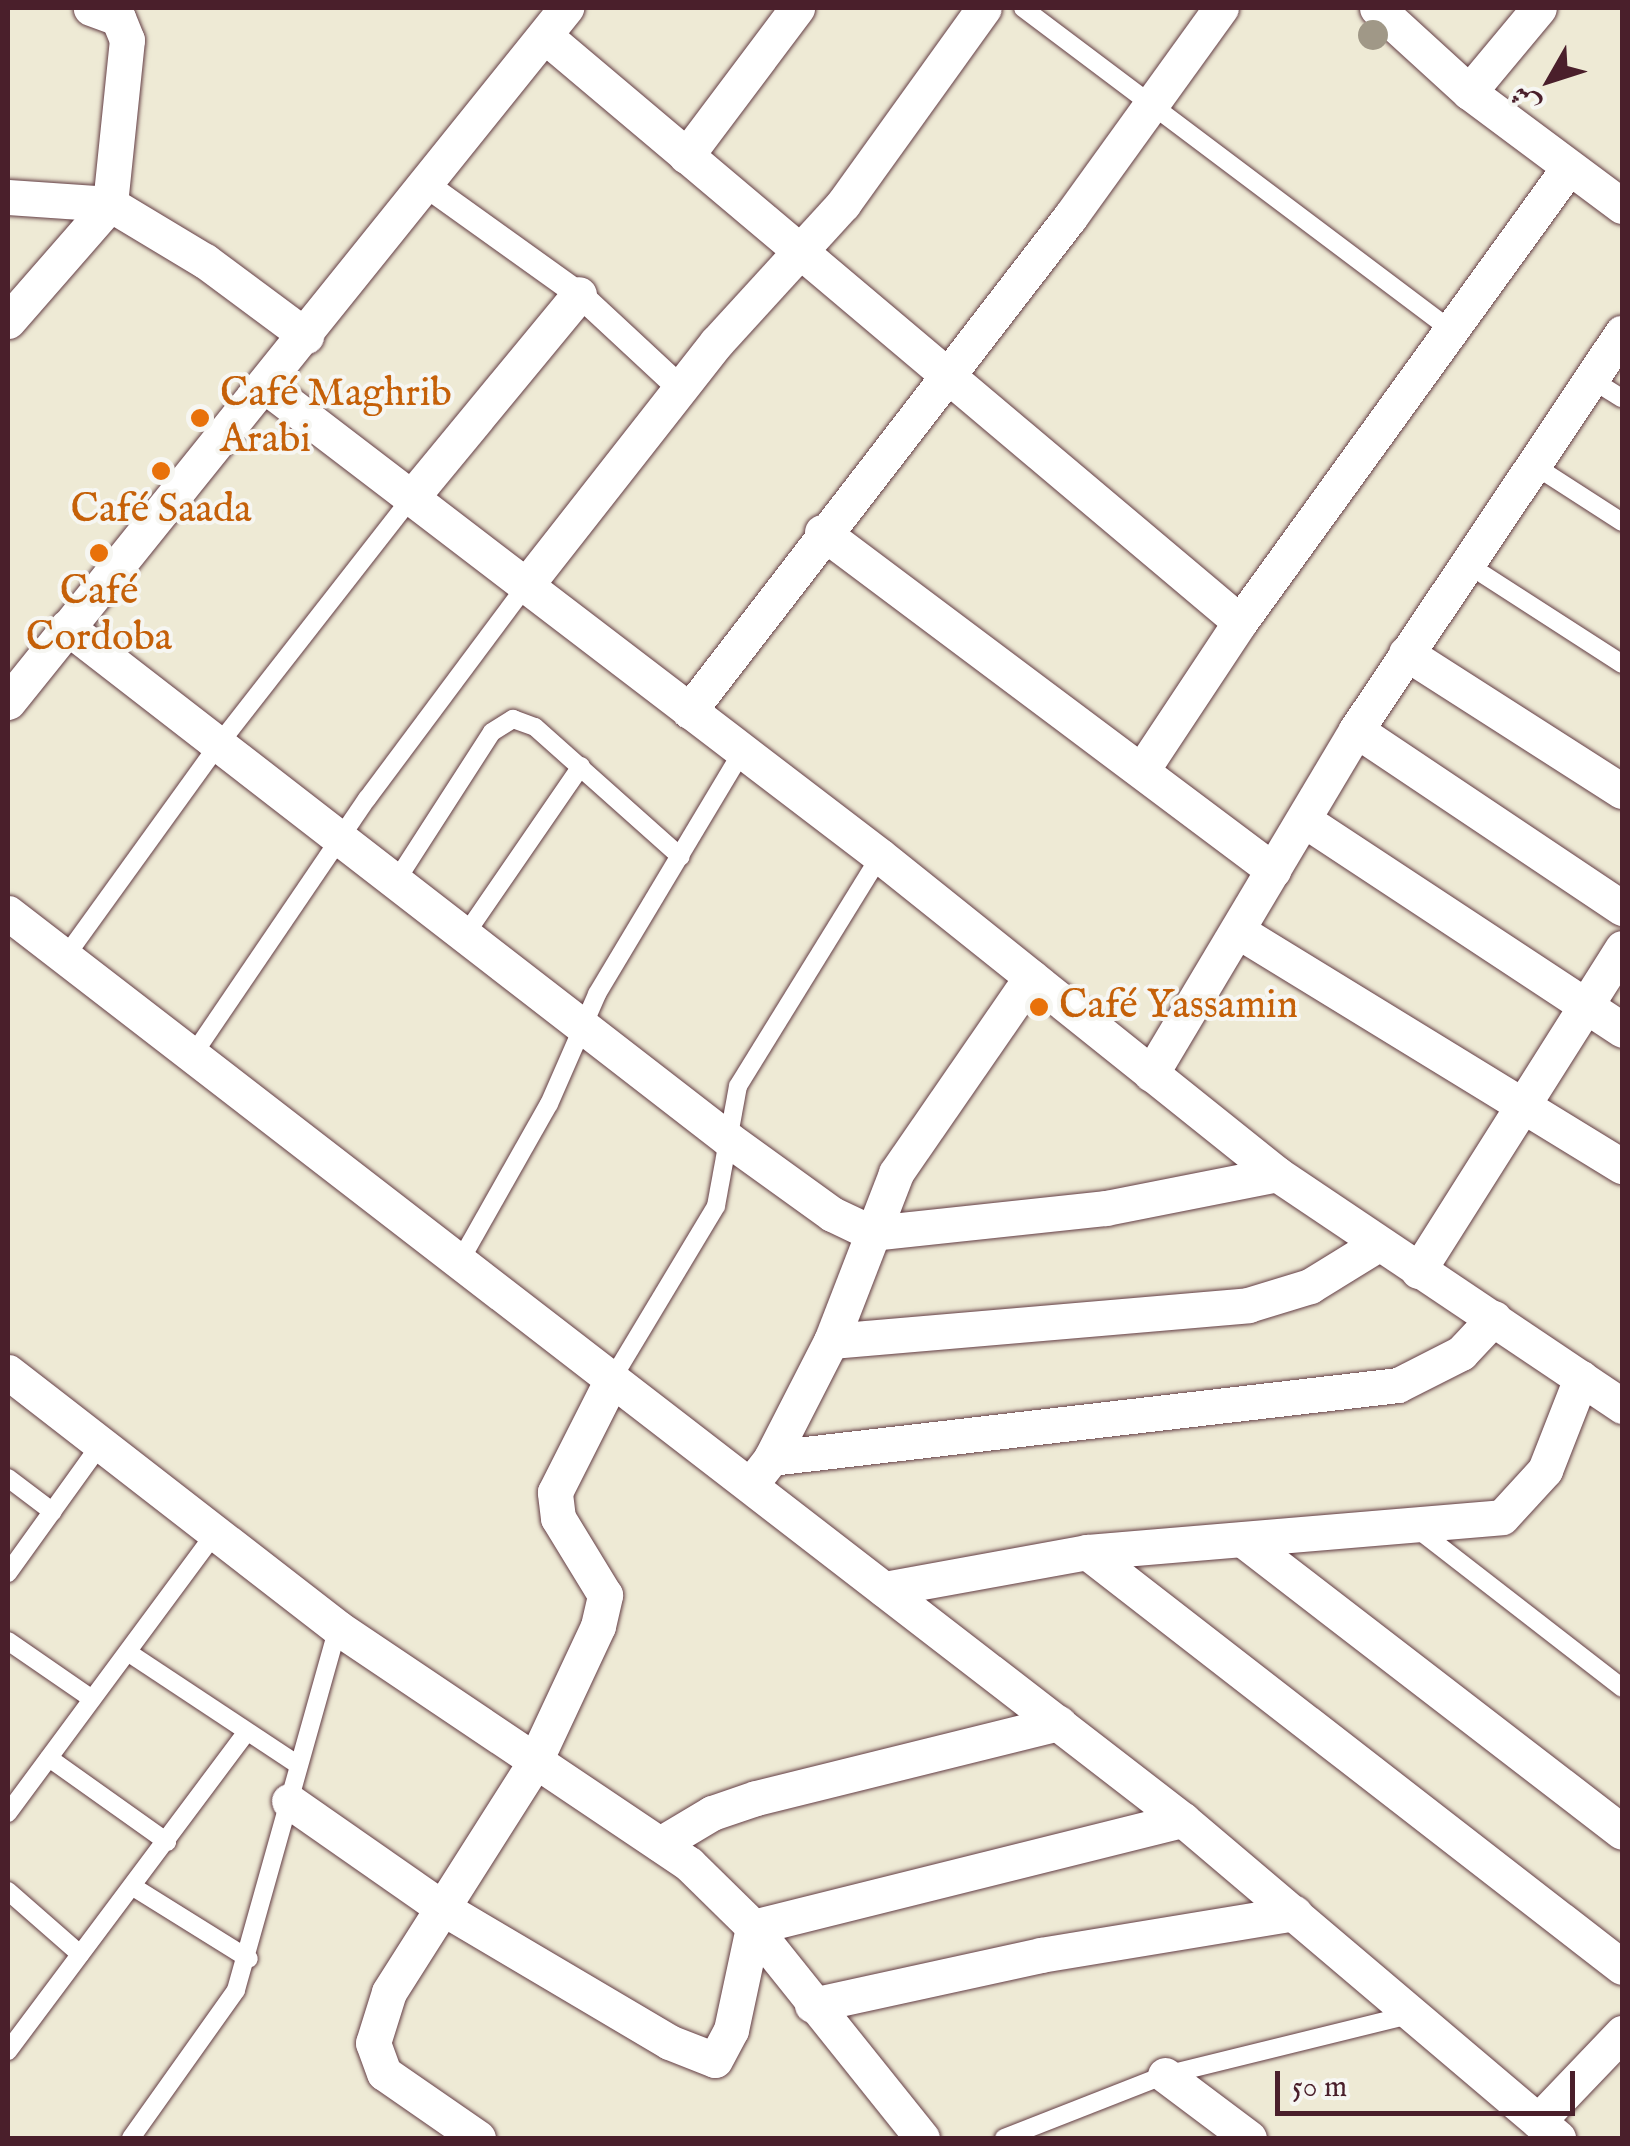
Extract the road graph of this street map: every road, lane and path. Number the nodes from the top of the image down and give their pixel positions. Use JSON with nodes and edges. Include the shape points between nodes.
{"nodes":[{"id":1,"x":91,"y":8,"type":"edge"},
{"id":2,"x":566,"y":8,"type":"edge"},
{"id":3,"x":797,"y":8,"type":"edge"},
{"id":4,"x":984,"y":8,"type":"edge"},
{"id":5,"x":1023,"y":8,"type":"edge"},
{"id":6,"x":1221,"y":8,"type":"edge"},
{"id":7,"x":1377,"y":8,"type":"edge"},
{"id":8,"x":1538,"y":8,"type":"edge"},
{"id":9,"x":545,"y":36,"type":"junction"},
{"id":10,"x":1469,"y":92,"type":"junction"},
{"id":11,"x":1150,"y":102,"type":"junction"},
{"id":12,"x":686,"y":156,"type":"junction"},
{"id":13,"x":1568,"y":167,"type":"junction"},
{"id":14,"x":428,"y":186,"type":"junction"},
{"id":15,"x":8,"y":197,"type":"edge"},
{"id":16,"x":110,"y":204,"type":"junction"},
{"id":17,"x":1622,"y":206,"type":"edge"},
{"id":18,"x":799,"y":252,"type":"junction"},
{"id":19,"x":579,"y":294,"type":"junction"},
{"id":20,"x":8,"y":321,"type":"edge"},
{"id":21,"x":1451,"y":330,"type":"junction"},
{"id":22,"x":1622,"y":333,"type":"edge"},
{"id":23,"x":306,"y":336,"type":"junction"},
{"id":24,"x":946,"y":376,"type":"junction"},
{"id":25,"x":1590,"y":379,"type":"junction"},
{"id":26,"x":264,"y":385,"type":"junction"},
{"id":27,"x":680,"y":387,"type":"junction"},
{"id":28,"x":1622,"y":398,"type":"edge"},
{"id":29,"x":1532,"y":464,"type":"junction"},
{"id":30,"x":411,"y":498,"type":"junction"},
{"id":31,"x":1622,"y":522,"type":"edge"},
{"id":32,"x":822,"y":532,"type":"junction"},
{"id":33,"x":1463,"y":562,"type":"junction"},
{"id":34,"x":527,"y":584,"type":"junction"},
{"id":35,"x":1240,"y":622,"type":"junction"},
{"id":36,"x":67,"y":627,"type":"junction"},
{"id":37,"x":1406,"y":653,"type":"junction"},
{"id":38,"x":1622,"y":664,"type":"edge"},
{"id":39,"x":8,"y":702,"type":"edge"},
{"id":40,"x":689,"y":711,"type":"junction"},
{"id":41,"x":1356,"y":730,"type":"junction"},
{"id":42,"x":219,"y":744,"type":"junction"},
{"id":43,"x":742,"y":752,"type":"junction"},
{"id":44,"x":581,"y":766,"type":"junction"},
{"id":45,"x":1142,"y":770,"type":"junction"},
{"id":46,"x":1622,"y":791,"type":"edge"},
{"id":47,"x":1304,"y":820,"type":"junction"},
{"id":48,"x":342,"y":836,"type":"junction"},
{"id":49,"x":880,"y":856,"type":"junction"},
{"id":50,"x":681,"y":857,"type":"junction"},
{"id":51,"x":1273,"y":870,"type":"junction"},
{"id":52,"x":396,"y":881,"type":"junction"},
{"id":53,"x":1622,"y":908,"type":"edge"},
{"id":54,"x":8,"y":913,"type":"edge"},
{"id":55,"x":1238,"y":932,"type":"junction"},
{"id":56,"x":466,"y":935,"type":"junction"},
{"id":57,"x":1622,"y":948,"type":"edge"},
{"id":58,"x":63,"y":960,"type":"junction"},
{"id":59,"x":1030,"y":977,"type":"junction"},
{"id":60,"x":1585,"y":1005,"type":"junction"},
{"id":61,"x":581,"y":1028,"type":"junction"},
{"id":62,"x":1622,"y":1030,"type":"edge"},
{"id":63,"x":190,"y":1059,"type":"junction"},
{"id":64,"x":1152,"y":1074,"type":"junction"},
{"id":65,"x":1520,"y":1104,"type":"junction"},
{"id":66,"x":728,"y":1139,"type":"junction"},
{"id":67,"x":1622,"y":1166,"type":"edge"},
{"id":68,"x":1277,"y":1174,"type":"junction"},
{"id":69,"x":872,"y":1233,"type":"junction"},
{"id":70,"x":1378,"y":1244,"type":"junction"},
{"id":71,"x":460,"y":1261,"type":"junction"},
{"id":72,"x":1418,"y":1271,"type":"junction"},
{"id":73,"x":1494,"y":1318,"type":"junction"},
{"id":74,"x":831,"y":1341,"type":"junction"},
{"id":75,"x":8,"y":1372,"type":"edge"},
{"id":76,"x":1581,"y":1378,"type":"junction"},
{"id":77,"x":612,"y":1382,"type":"junction"},
{"id":78,"x":1622,"y":1406,"type":"edge"},
{"id":79,"x":100,"y":1445,"type":"junction"},
{"id":80,"x":761,"y":1471,"type":"junction"},
{"id":81,"x":8,"y":1478,"type":"edge"},
{"id":82,"x":53,"y":1512,"type":"junction"},
{"id":83,"x":1416,"y":1527,"type":"junction"},
{"id":84,"x":215,"y":1533,"type":"junction"},
{"id":85,"x":1242,"y":1540,"type":"junction"},
{"id":86,"x":1087,"y":1552,"type":"junction"},
{"id":87,"x":8,"y":1573,"type":"edge"},
{"id":88,"x":884,"y":1590,"type":"junction"},
{"id":89,"x":338,"y":1628,"type":"junction"},
{"id":90,"x":8,"y":1641,"type":"edge"},
{"id":91,"x":129,"y":1653,"type":"junction"},
{"id":92,"x":1622,"y":1688,"type":"edge"},
{"id":93,"x":92,"y":1699,"type":"junction"},
{"id":94,"x":1059,"y":1724,"type":"junction"},
{"id":95,"x":246,"y":1732,"type":"junction"},
{"id":96,"x":49,"y":1758,"type":"junction"},
{"id":97,"x":298,"y":1765,"type":"junction"},
{"id":98,"x":533,"y":1765,"type":"junction"},
{"id":99,"x":289,"y":1801,"type":"junction"},
{"id":100,"x":10,"y":1805,"type":"edge"},
{"id":101,"x":1183,"y":1820,"type":"junction"},
{"id":102,"x":1622,"y":1832,"type":"edge"},
{"id":103,"x":166,"y":1842,"type":"junction"},
{"id":104,"x":660,"y":1844,"type":"junction"},
{"id":105,"x":134,"y":1888,"type":"junction"},
{"id":106,"x":8,"y":1891,"type":"edge"},
{"id":107,"x":441,"y":1907,"type":"junction"},
{"id":108,"x":1296,"y":1913,"type":"junction"},
{"id":109,"x":752,"y":1927,"type":"junction"},
{"id":110,"x":80,"y":1954,"type":"junction"},
{"id":111,"x":249,"y":1958,"type":"junction"},
{"id":112,"x":1622,"y":1967,"type":"edge"},
{"id":113,"x":812,"y":2005,"type":"junction"},
{"id":114,"x":1413,"y":2014,"type":"junction"},
{"id":115,"x":1622,"y":2033,"type":"edge"},
{"id":116,"x":8,"y":2051,"type":"edge"},
{"id":117,"x":1165,"y":2075,"type":"junction"},
{"id":118,"x":1548,"y":2130,"type":"edge"},
{"id":119,"x":908,"y":2134,"type":"edge"},
{"id":120,"x":131,"y":2138,"type":"edge"},
{"id":121,"x":478,"y":2138,"type":"edge"},
{"id":122,"x":1004,"y":2138,"type":"edge"},
{"id":123,"x":1249,"y":2138,"type":"edge"}],
"edges":[{"from":1,"to":16,"type":"street","via":[[118,18],[128,40]]},
{"from":2,"to":9,"type":"street"},
{"from":3,"to":12,"type":"street"},
{"from":4,"to":18,"type":"street","via":[[893,140]]},
{"from":5,"to":11,"type":"lane"},
{"from":6,"to":11,"type":"street"},
{"from":7,"to":10,"type":"street"},
{"from":8,"to":10,"type":"street"},
{"from":9,"to":12,"type":"street"},
{"from":9,"to":14,"type":"street"},
{"from":10,"to":13,"type":"street"},
{"from":11,"to":21,"type":"lane"},
{"from":11,"to":24,"type":"street"},
{"from":12,"to":18,"type":"street"},
{"from":13,"to":17,"type":"street"},
{"from":13,"to":21,"type":"street"},
{"from":14,"to":19,"type":"street"},
{"from":14,"to":23,"type":"street"},
{"from":15,"to":16,"type":"street"},
{"from":16,"to":20,"type":"street"},
{"from":16,"to":23,"type":"street","via":[[205,261]]},
{"from":18,"to":24,"type":"street"},
{"from":18,"to":27,"type":"street"},
{"from":19,"to":27,"type":"street"},
{"from":19,"to":30,"type":"street"},
{"from":21,"to":35,"type":"street"},
{"from":22,"to":25,"type":"street"},
{"from":23,"to":26,"type":"street"},
{"from":24,"to":32,"type":"street"},
{"from":24,"to":35,"type":"street"},
{"from":25,"to":28,"type":"lane"},
{"from":25,"to":29,"type":"street"},
{"from":26,"to":30,"type":"street"},
{"from":26,"to":36,"type":"street"},
{"from":27,"to":34,"type":"street"},
{"from":29,"to":31,"type":"lane"},
{"from":29,"to":33,"type":"street"},
{"from":30,"to":34,"type":"street"},
{"from":30,"to":42,"type":"lane"},
{"from":32,"to":40,"type":"street"},
{"from":32,"to":45,"type":"street"},
{"from":33,"to":37,"type":"street"},
{"from":33,"to":38,"type":"lane"},
{"from":34,"to":40,"type":"street"},
{"from":34,"to":48,"type":"lane"},
{"from":35,"to":45,"type":"street"},
{"from":36,"to":39,"type":"street"},
{"from":36,"to":42,"type":"street"},
{"from":37,"to":41,"type":"street"},
{"from":37,"to":46,"type":"street"},
{"from":40,"to":43,"type":"street"},
{"from":41,"to":47,"type":"street"},
{"from":41,"to":53,"type":"street"},
{"from":42,"to":48,"type":"street"},
{"from":42,"to":58,"type":"lane"},
{"from":43,"to":49,"type":"street"},
{"from":43,"to":50,"type":"lane"},
{"from":44,"to":50,"type":"lane"},
{"from":44,"to":52,"type":"lane","via":[[535,727],[508,721],[492,732]]},
{"from":44,"to":56,"type":"lane"},
{"from":45,"to":51,"type":"street"},
{"from":47,"to":51,"type":"street"},
{"from":47,"to":60,"type":"street"},
{"from":48,"to":52,"type":"street"},
{"from":48,"to":63,"type":"lane"},
{"from":49,"to":59,"type":"street"},
{"from":49,"to":66,"type":"lane","via":[[738,1086]]},
{"from":50,"to":61,"type":"lane"},
{"from":51,"to":55,"type":"street"},
{"from":52,"to":56,"type":"street"},
{"from":54,"to":58,"type":"street"},
{"from":55,"to":64,"type":"street"},
{"from":55,"to":65,"type":"street"},
{"from":56,"to":61,"type":"street"},
{"from":57,"to":60,"type":"street"},
{"from":58,"to":63,"type":"street"},
{"from":59,"to":64,"type":"street"},
{"from":59,"to":69,"type":"street","via":[[922,1129]]},
{"from":60,"to":62,"type":"street"},
{"from":60,"to":65,"type":"street"},
{"from":61,"to":66,"type":"street"},
{"from":61,"to":71,"type":"lane","via":[[549,1104]]},
{"from":63,"to":71,"type":"street"},
{"from":64,"to":68,"type":"street"},
{"from":65,"to":67,"type":"street"},
{"from":65,"to":72,"type":"street"},
{"from":66,"to":69,"type":"street","via":[[832,1214]]},
{"from":66,"to":77,"type":"lane","via":[[716,1206]]},
{"from":68,"to":69,"type":"street","via":[[1106,1208]]},
{"from":68,"to":70,"type":"street"},
{"from":69,"to":74,"type":"street"},
{"from":70,"to":72,"type":"street"},
{"from":70,"to":74,"type":"street","via":[[1310,1286],[1248,1304]]},
{"from":71,"to":77,"type":"street"},
{"from":72,"to":73,"type":"street"},
{"from":73,"to":76,"type":"street"},
{"from":73,"to":80,"type":"street","via":[[1461,1353],[1398,1385]]},
{"from":74,"to":80,"type":"street"},
{"from":75,"to":79,"type":"street"},
{"from":76,"to":78,"type":"street"},
{"from":76,"to":83,"type":"street","via":[[1545,1470],[1520,1504],[1482,1521]]},
{"from":77,"to":80,"type":"street"},
{"from":77,"to":98,"type":"street","via":[[555,1492],[558,1518],[605,1604]]},
{"from":79,"to":82,"type":"lane"},
{"from":79,"to":84,"type":"street"},
{"from":80,"to":88,"type":"street"},
{"from":81,"to":82,"type":"lane"},
{"from":82,"to":87,"type":"lane"},
{"from":83,"to":85,"type":"street"},
{"from":83,"to":92,"type":"lane"},
{"from":84,"to":89,"type":"street"},
{"from":84,"to":91,"type":"lane"},
{"from":85,"to":86,"type":"street"},
{"from":85,"to":102,"type":"street"},
{"from":86,"to":88,"type":"street"},
{"from":86,"to":112,"type":"street"},
{"from":88,"to":94,"type":"street"},
{"from":89,"to":97,"type":"lane"},
{"from":89,"to":98,"type":"street"},
{"from":90,"to":93,"type":"lane"},
{"from":91,"to":93,"type":"lane"},
{"from":91,"to":95,"type":"lane"},
{"from":93,"to":96,"type":"lane"},
{"from":94,"to":101,"type":"street"},
{"from":94,"to":104,"type":"street","via":[[756,1798],[712,1813]]},
{"from":95,"to":97,"type":"lane"},
{"from":95,"to":103,"type":"lane"},
{"from":96,"to":100,"type":"lane"},
{"from":96,"to":103,"type":"lane"},
{"from":97,"to":99,"type":"lane"},
{"from":98,"to":104,"type":"street"},
{"from":98,"to":107,"type":"street"},
{"from":99,"to":107,"type":"street"},
{"from":99,"to":111,"type":"lane"},
{"from":101,"to":108,"type":"street"},
{"from":101,"to":109,"type":"street"},
{"from":103,"to":105,"type":"lane"},
{"from":104,"to":109,"type":"street","via":[[716,1887]]},
{"from":105,"to":110,"type":"lane"},
{"from":105,"to":111,"type":"lane"},
{"from":106,"to":110,"type":"lane"},
{"from":107,"to":109,"type":"street","via":[[669,2042],[714,2060],[731,2030]]},
{"from":107,"to":121,"type":"street","via":[[389,1992],[373,2043],[384,2072]]},
{"from":108,"to":113,"type":"street","via":[[1041,1955]]},
{"from":108,"to":114,"type":"street"},
{"from":109,"to":113,"type":"street"},
{"from":110,"to":116,"type":"lane"},
{"from":111,"to":120,"type":"lane","via":[[214,2026]]},
{"from":113,"to":119,"type":"street"},
{"from":114,"to":117,"type":"lane"},
{"from":114,"to":118,"type":"street"},
{"from":115,"to":118,"type":"street"},
{"from":117,"to":122,"type":"lane"},
{"from":117,"to":123,"type":"street"}]}
